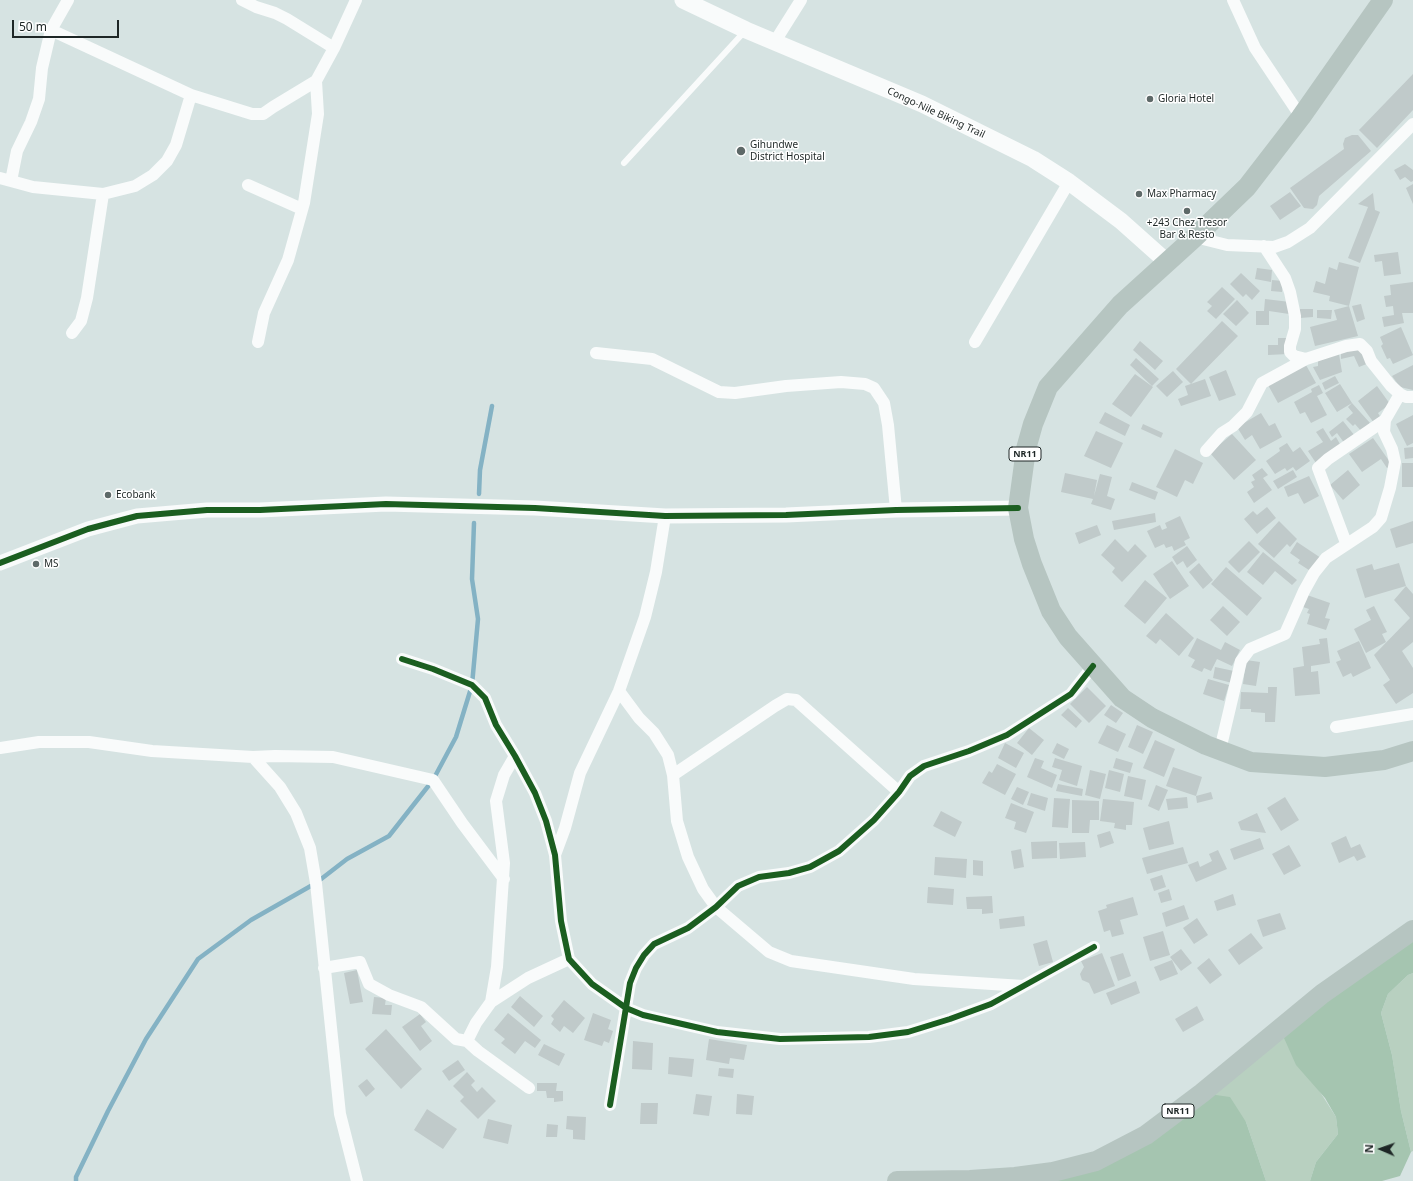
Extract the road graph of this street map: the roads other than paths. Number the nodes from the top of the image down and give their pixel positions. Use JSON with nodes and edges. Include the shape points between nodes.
{"nodes":[{"id":1,"x":68,"y":0,"type":"edge"},
{"id":2,"x":242,"y":0,"type":"edge"},
{"id":3,"x":356,"y":0,"type":"edge"},
{"id":4,"x":683,"y":0,"type":"edge"},
{"id":5,"x":801,"y":0,"type":"edge"},
{"id":6,"x":1233,"y":0,"type":"edge"},
{"id":7,"x":1383,"y":0,"type":"edge"},
{"id":8,"x":50,"y":30,"type":"junction"},
{"id":9,"x":746,"y":30,"type":"junction"},
{"id":10,"x":774,"y":43,"type":"junction"},
{"id":11,"x":334,"y":48,"type":"junction"},
{"id":12,"x":316,"y":81,"type":"junction"},
{"id":13,"x":191,"y":95,"type":"junction"},
{"id":14,"x":1301,"y":117,"type":"junction"},
{"id":15,"x":1413,"y":124,"type":"edge"},
{"id":16,"x":624,"y":163,"type":"dead end"},
{"id":17,"x":6,"y":179,"type":"edge"},
{"id":18,"x":1069,"y":182,"type":"junction"},
{"id":19,"x":248,"y":185,"type":"dead end"},
{"id":20,"x":104,"y":194,"type":"junction"},
{"id":21,"x":302,"y":209,"type":"junction"},
{"id":22,"x":1195,"y":237,"type":"junction"},
{"id":23,"x":1264,"y":246,"type":"junction"},
{"id":24,"x":1167,"y":262,"type":"junction"},
{"id":25,"x":72,"y":333,"type":"dead end"},
{"id":26,"x":258,"y":342,"type":"dead end"},
{"id":27,"x":974,"y":342,"type":"dead end"},
{"id":28,"x":596,"y":353,"type":"dead end"},
{"id":29,"x":1306,"y":359,"type":"junction"},
{"id":30,"x":1400,"y":394,"type":"junction"},
{"id":31,"x":1413,"y":397,"type":"edge"},
{"id":32,"x":1385,"y":420,"type":"junction"},
{"id":33,"x":1206,"y":451,"type":"dead end"},
{"id":34,"x":1018,"y":508,"type":"junction"},
{"id":35,"x":896,"y":510,"type":"junction"},
{"id":36,"x":666,"y":516,"type":"junction"},
{"id":37,"x":1346,"y":544,"type":"junction"},
{"id":38,"x":0,"y":563,"type":"edge"},
{"id":39,"x":402,"y":659,"type":"dead end"},
{"id":40,"x":1093,"y":666,"type":"junction"},
{"id":41,"x":619,"y":691,"type":"junction"},
{"id":42,"x":1413,"y":714,"type":"edge"},
{"id":43,"x":1336,"y":727,"type":"dead end"},
{"id":44,"x":0,"y":748,"type":"edge"},
{"id":45,"x":1220,"y":750,"type":"junction"},
{"id":46,"x":1413,"y":750,"type":"edge"},
{"id":47,"x":515,"y":756,"type":"junction"},
{"id":48,"x":252,"y":758,"type":"junction"},
{"id":49,"x":673,"y":775,"type":"junction"},
{"id":50,"x":899,"y":792,"type":"junction"},
{"id":51,"x":555,"y":855,"type":"junction"},
{"id":52,"x":504,"y":879,"type":"junction"},
{"id":53,"x":716,"y":907,"type":"junction"},
{"id":54,"x":1413,"y":930,"type":"edge"},
{"id":55,"x":1094,"y":947,"type":"dead end"},
{"id":56,"x":569,"y":959,"type":"junction"},
{"id":57,"x":324,"y":968,"type":"junction"},
{"id":58,"x":1023,"y":986,"type":"junction"},
{"id":59,"x":491,"y":1002,"type":"junction"},
{"id":60,"x":626,"y":1008,"type":"junction"},
{"id":61,"x":467,"y":1041,"type":"junction"},
{"id":62,"x":530,"y":1088,"type":"dead end"},
{"id":63,"x":610,"y":1105,"type":"dead end"},
{"id":64,"x":357,"y":1181,"type":"edge"},
{"id":65,"x":897,"y":1181,"type":"edge"}],
"edges":[{"from":1,"to":8,"type":"street"},
{"from":2,"to":11,"type":"street","via":[[276,12]]},
{"from":3,"to":11,"type":"street"},
{"from":4,"to":9,"type":"main road","name":"Congo-Nile Biking Trail"},
{"from":5,"to":10,"type":"street"},
{"from":6,"to":14,"type":"street","via":[[1255,48]]},
{"from":7,"to":14,"type":"highway","number":"NR11"},
{"from":8,"to":13,"type":"street"},
{"from":8,"to":17,"type":"street","via":[[39,99]]},
{"from":9,"to":10,"type":"main road","name":"Congo-Nile Biking Trail"},
{"from":9,"to":16,"type":"lane"},
{"from":10,"to":18,"type":"main road","name":"Congo-Nile Biking Trail","via":[[922,104],[1033,160]]},
{"from":11,"to":12,"type":"street"},
{"from":12,"to":13,"type":"street","via":[[263,114],[252,114]]},
{"from":12,"to":21,"type":"street","via":[[318,114]]},
{"from":13,"to":20,"type":"street","via":[[176,145],[167,161],[153,175],[135,186]]},
{"from":14,"to":22,"type":"highway","number":"NR11","via":[[1247,186]]},
{"from":15,"to":23,"type":"street","via":[[1310,228],[1288,242],[1274,247]]},
{"from":17,"to":20,"type":"street","via":[[33,187]]},
{"from":18,"to":24,"type":"main road","name":"Congo-Nile Biking Trail","via":[[1121,221]]},
{"from":18,"to":27,"type":"street"},
{"from":19,"to":21,"type":"street"},
{"from":20,"to":25,"type":"street","via":[[87,298],[81,321]]},
{"from":21,"to":26,"type":"street","via":[[288,260],[264,313]]},
{"from":22,"to":23,"type":"street","via":[[1227,245]]},
{"from":22,"to":24,"type":"highway","number":"NR11"},
{"from":23,"to":29,"type":"street","via":[[1285,278],[1290,292],[1295,316],[1290,352],[1294,356]]},
{"from":24,"to":34,"type":"highway","number":"NR11","via":[[1120,305],[1048,387],[1032,424]]},
{"from":28,"to":35,"type":"street","via":[[652,359],[719,392],[735,393],[841,382],[865,384],[874,388],[884,403],[888,425]]},
{"from":29,"to":30,"type":"street","via":[[1360,344],[1367,351],[1371,361]]},
{"from":29,"to":33,"type":"street","via":[[1262,383],[1247,412],[1222,433]]},
{"from":30,"to":31,"type":"street"},
{"from":30,"to":32,"type":"street"},
{"from":32,"to":37,"type":"street","via":[[1384,432],[1395,462],[1381,518],[1373,527]]},
{"from":32,"to":37,"type":"street","via":[[1318,468]]},
{"from":34,"to":35,"type":"street"},
{"from":34,"to":40,"type":"highway","number":"NR11","via":[[1032,564],[1051,611],[1068,637]]},
{"from":35,"to":36,"type":"street","via":[[786,515]]},
{"from":36,"to":38,"type":"street","via":[[535,508],[386,504],[206,510],[137,516],[88,529]]},
{"from":36,"to":41,"type":"street","via":[[645,617]]},
{"from":37,"to":45,"type":"street","via":[[1326,558],[1314,573],[1285,634],[1250,649],[1241,661]]},
{"from":39,"to":47,"type":"street","via":[[472,685],[485,698],[496,725]]},
{"from":40,"to":45,"type":"highway","number":"NR11","via":[[1122,698],[1152,718]]},
{"from":40,"to":50,"type":"street","via":[[1071,694],[1007,735],[924,766],[910,776]]},
{"from":41,"to":49,"type":"street","via":[[654,734],[668,756]]},
{"from":41,"to":51,"type":"street","via":[[580,773]]},
{"from":42,"to":43,"type":"street"},
{"from":44,"to":48,"type":"street","via":[[39,742],[89,742],[152,751]]},
{"from":45,"to":46,"type":"highway","number":"NR11","via":[[1252,762],[1325,767],[1384,760]]},
{"from":47,"to":51,"type":"street","via":[[535,793]]},
{"from":47,"to":52,"type":"street","via":[[504,775],[496,801]]},
{"from":48,"to":52,"type":"street","via":[[333,757],[433,780]]},
{"from":48,"to":57,"type":"street","via":[[280,787],[296,814],[310,848]]},
{"from":49,"to":50,"type":"street","via":[[787,699],[796,700]]},
{"from":49,"to":53,"type":"street","via":[[677,821],[688,857],[702,889]]},
{"from":50,"to":53,"type":"street","via":[[874,820],[839,851],[810,867],[759,877],[738,886]]},
{"from":51,"to":56,"type":"street"},
{"from":52,"to":59,"type":"street","via":[[497,967]]},
{"from":53,"to":58,"type":"street","via":[[769,952],[791,961],[914,979]]},
{"from":53,"to":60,"type":"street","via":[[688,928],[654,944],[644,955],[630,983]]},
{"from":54,"to":65,"type":"highway","number":"NR11","via":[[1322,994],[1202,1093],[1146,1134],[1096,1161],[1053,1172],[1015,1177]]},
{"from":55,"to":58,"type":"street"},
{"from":56,"to":59,"type":"street","via":[[528,978]]},
{"from":56,"to":60,"type":"street","via":[[592,984]]},
{"from":57,"to":61,"type":"street","via":[[360,962],[369,984],[421,1007],[456,1039]]},
{"from":57,"to":64,"type":"street","via":[[340,1114]]},
{"from":58,"to":60,"type":"street","via":[[991,1004],[950,1019],[908,1032],[869,1037],[780,1039],[717,1032],[643,1015]]},
{"from":59,"to":61,"type":"street"},
{"from":60,"to":63,"type":"street"},
{"from":61,"to":62,"type":"street"}]}
